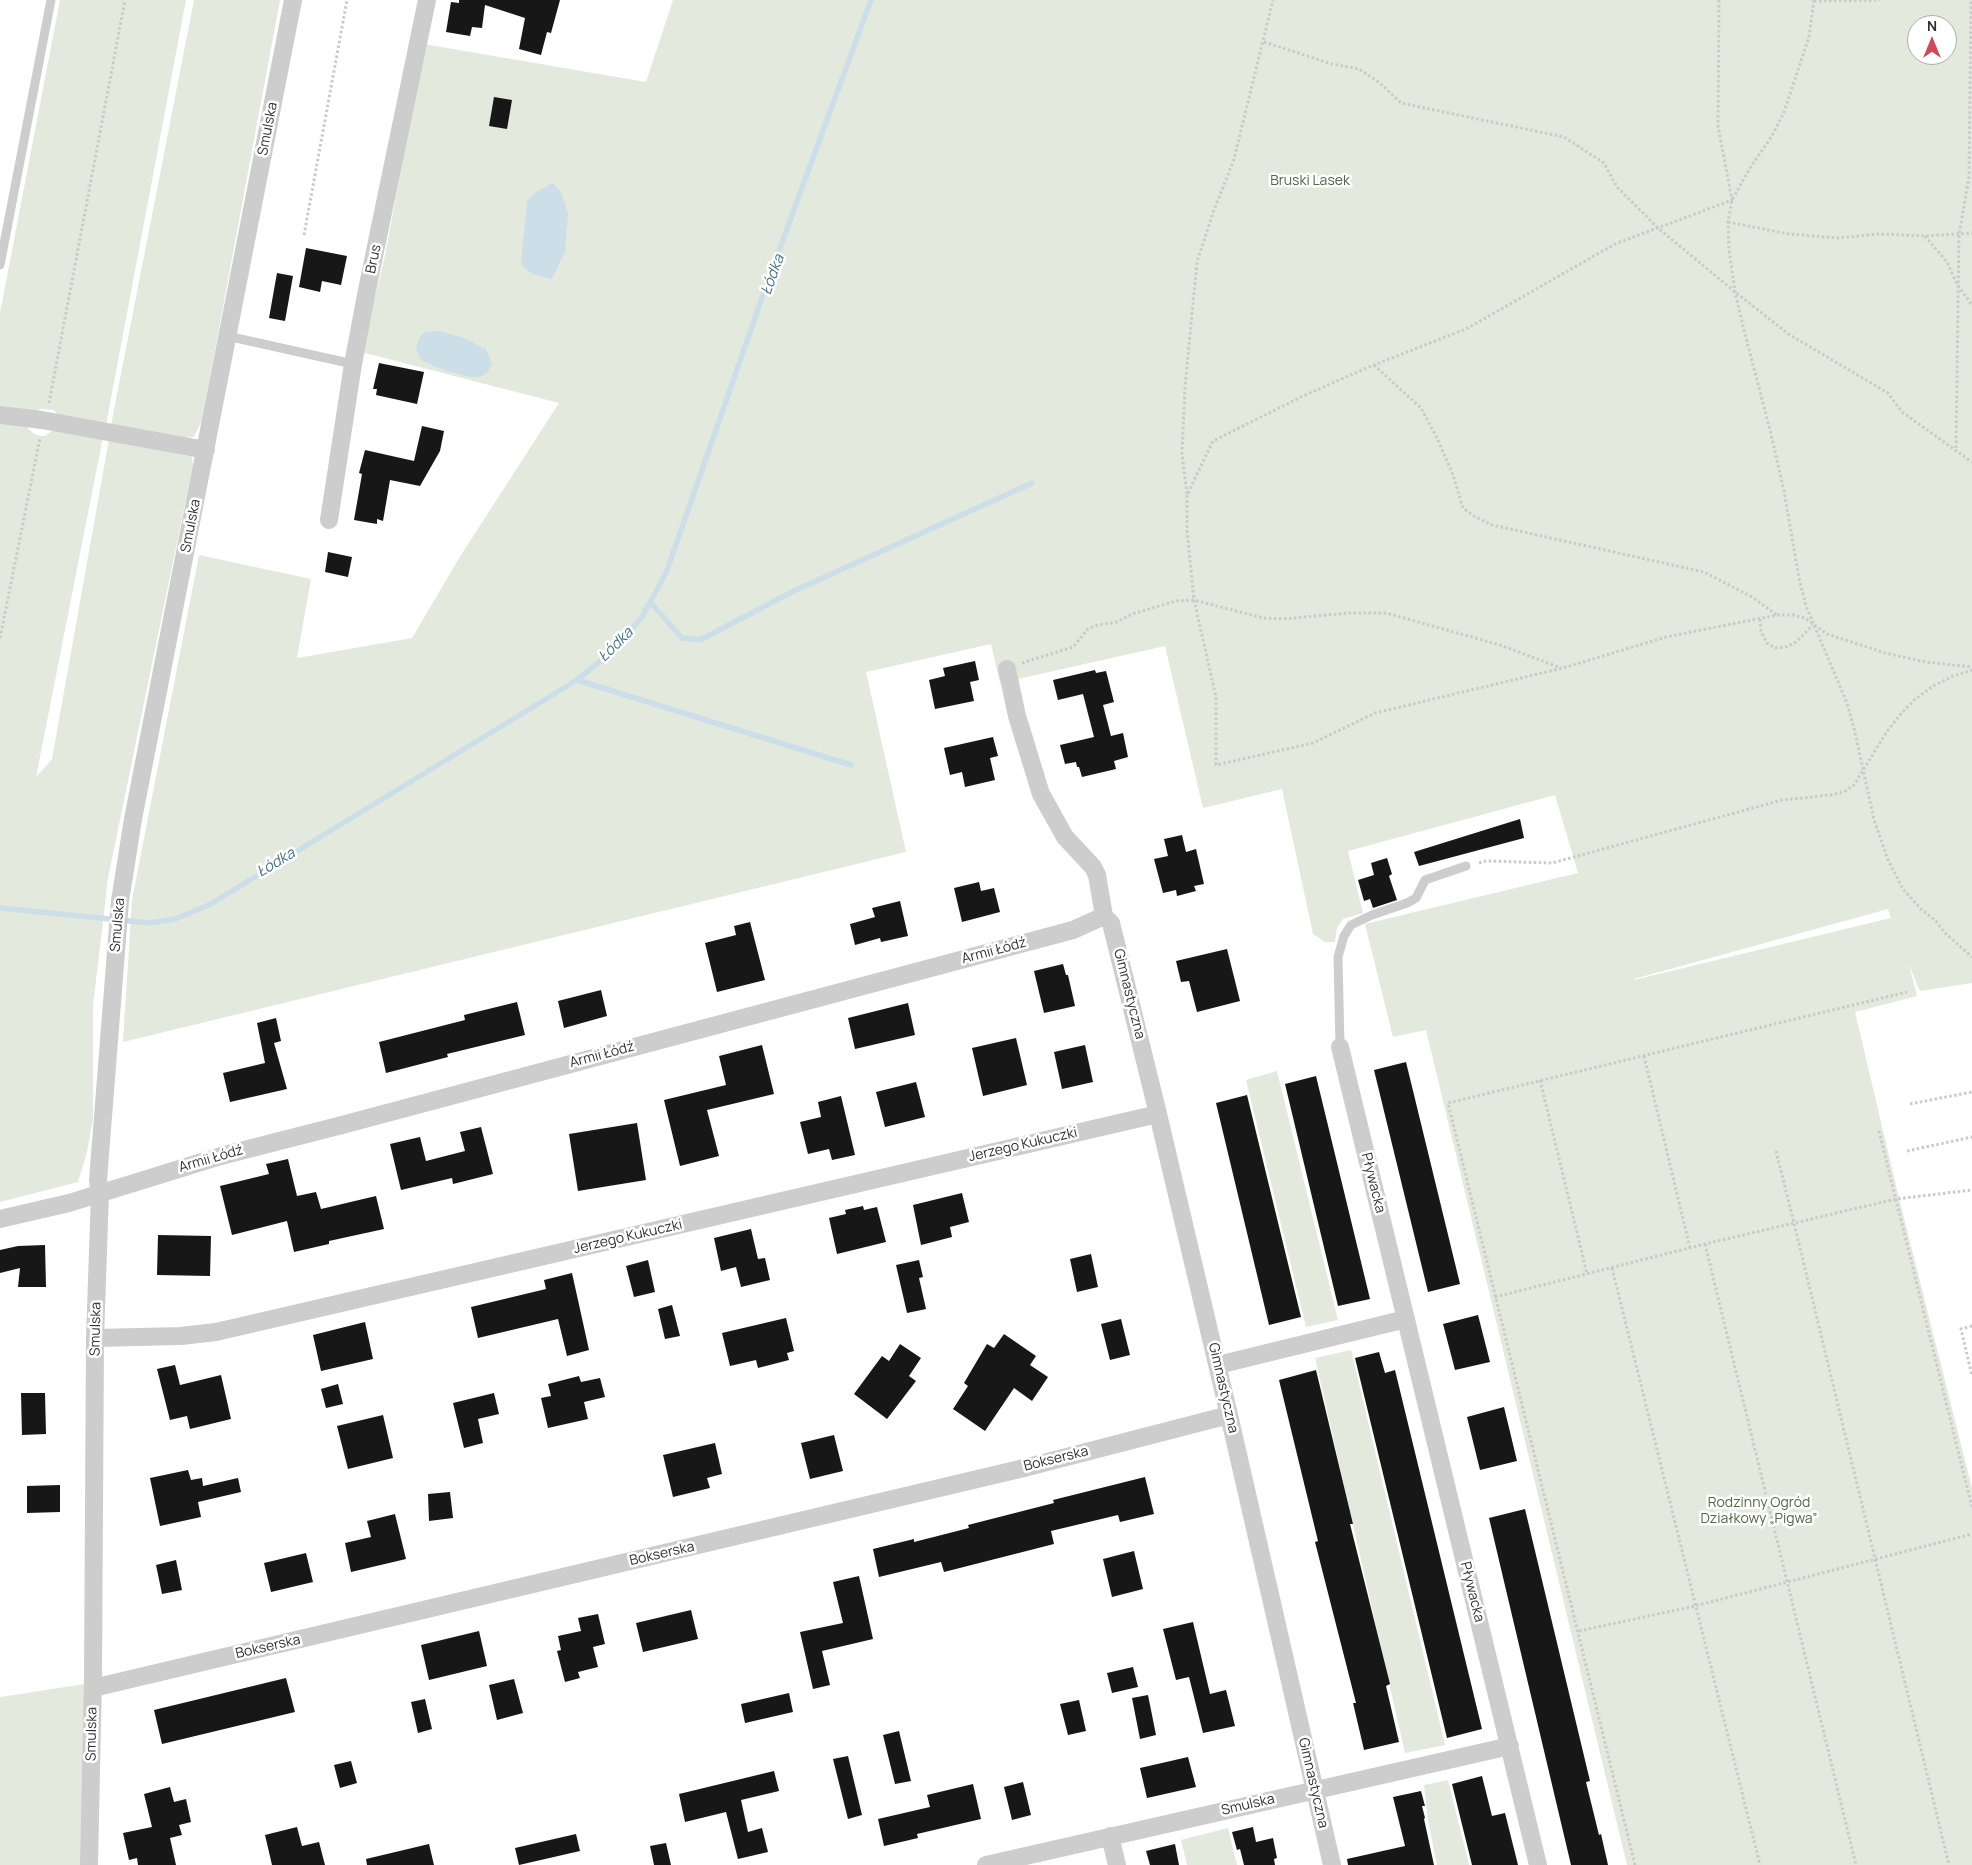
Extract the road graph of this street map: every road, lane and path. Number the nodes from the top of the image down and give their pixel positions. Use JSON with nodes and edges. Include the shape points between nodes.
{"nodes":[{"id":1,"x":51,"y":0,"type":"edge"},
{"id":2,"x":125,"y":0,"type":"edge"},
{"id":3,"x":293,"y":0,"type":"edge"},
{"id":4,"x":347,"y":0,"type":"edge"},
{"id":5,"x":427,"y":0,"type":"edge"},
{"id":6,"x":1273,"y":0,"type":"edge"},
{"id":7,"x":1719,"y":0,"type":"edge"},
{"id":8,"x":1814,"y":0,"type":"edge"},
{"id":9,"x":1880,"y":0,"type":"edge"},
{"id":10,"x":1971,"y":0,"type":"edge"},
{"id":11,"x":1264,"y":42,"type":"junction"},
{"id":12,"x":1732,"y":200,"type":"junction"},
{"id":13,"x":1728,"y":222,"type":"junction"},
{"id":14,"x":1658,"y":228,"type":"junction"},
{"id":15,"x":1972,"y":233,"type":"edge"},
{"id":16,"x":304,"y":235,"type":"dead end"},
{"id":17,"x":1959,"y":235,"type":"junction"},
{"id":18,"x":1925,"y":236,"type":"junction"},
{"id":19,"x":0,"y":265,"type":"edge"},
{"id":20,"x":1958,"y":284,"type":"junction"},
{"id":21,"x":1735,"y":292,"type":"junction"},
{"id":22,"x":1972,"y":305,"type":"edge"},
{"id":23,"x":227,"y":336,"type":"junction"},
{"id":24,"x":353,"y":364,"type":"junction"},
{"id":25,"x":1374,"y":365,"type":"junction"},
{"id":26,"x":47,"y":410,"type":"dead end"},
{"id":27,"x":0,"y":415,"type":"edge"},
{"id":28,"x":40,"y":436,"type":"dead end"},
{"id":29,"x":1956,"y":449,"type":"junction"},
{"id":30,"x":206,"y":450,"type":"junction"},
{"id":31,"x":1972,"y":462,"type":"edge"},
{"id":32,"x":1187,"y":495,"type":"junction"},
{"id":33,"x":330,"y":520,"type":"dead end"},
{"id":34,"x":1194,"y":600,"type":"junction"},
{"id":35,"x":1778,"y":616,"type":"junction"},
{"id":36,"x":1760,"y":619,"type":"junction"},
{"id":37,"x":1813,"y":625,"type":"junction"},
{"id":38,"x":0,"y":638,"type":"edge"},
{"id":39,"x":1563,"y":668,"type":"junction"},
{"id":40,"x":1007,"y":669,"type":"joint"},
{"id":41,"x":1972,"y":669,"type":"edge"},
{"id":42,"x":1864,"y":771,"type":"junction"},
{"id":43,"x":1466,"y":866,"type":"joint"},
{"id":44,"x":1104,"y":916,"type":"junction"},
{"id":45,"x":1972,"y":956,"type":"edge"},
{"id":46,"x":1907,"y":992,"type":"dead end"},
{"id":47,"x":1340,"y":1047,"type":"joint"},
{"id":48,"x":1644,"y":1056,"type":"junction"},
{"id":49,"x":1540,"y":1080,"type":"junction"},
{"id":50,"x":1972,"y":1092,"type":"edge"},
{"id":51,"x":1910,"y":1104,"type":"dead end"},
{"id":52,"x":1158,"y":1114,"type":"junction"},
{"id":53,"x":1879,"y":1131,"type":"dead end"},
{"id":54,"x":1972,"y":1137,"type":"edge"},
{"id":55,"x":1776,"y":1151,"type":"dead end"},
{"id":56,"x":1907,"y":1151,"type":"dead end"},
{"id":57,"x":1972,"y":1190,"type":"edge"},
{"id":58,"x":100,"y":1193,"type":"junction"},
{"id":59,"x":1896,"y":1199,"type":"junction"},
{"id":60,"x":0,"y":1219,"type":"edge"},
{"id":61,"x":1794,"y":1223,"type":"junction"},
{"id":62,"x":1705,"y":1244,"type":"junction"},
{"id":63,"x":1690,"y":1248,"type":"junction"},
{"id":64,"x":1612,"y":1268,"type":"junction"},
{"id":65,"x":1587,"y":1274,"type":"junction"},
{"id":66,"x":1494,"y":1297,"type":"junction"},
{"id":67,"x":1406,"y":1319,"type":"junction"},
{"id":68,"x":1972,"y":1326,"type":"edge"},
{"id":69,"x":95,"y":1338,"type":"junction"},
{"id":70,"x":1218,"y":1365,"type":"junction"},
{"id":71,"x":1972,"y":1376,"type":"edge"},
{"id":72,"x":1229,"y":1414,"type":"junction"},
{"id":73,"x":1972,"y":1507,"type":"edge"},
{"id":74,"x":1972,"y":1534,"type":"edge"},
{"id":75,"x":1876,"y":1558,"type":"junction"},
{"id":76,"x":1787,"y":1581,"type":"junction"},
{"id":77,"x":1695,"y":1606,"type":"junction"},
{"id":78,"x":1579,"y":1631,"type":"junction"},
{"id":79,"x":93,"y":1688,"type":"junction"},
{"id":80,"x":1510,"y":1746,"type":"junction"},
{"id":81,"x":1314,"y":1790,"type":"junction"},
{"id":82,"x":1110,"y":1836,"type":"junction"},
{"id":83,"x":89,"y":1865,"type":"edge"},
{"id":84,"x":986,"y":1865,"type":"edge"},
{"id":85,"x":1117,"y":1865,"type":"edge"},
{"id":86,"x":1332,"y":1865,"type":"edge"},
{"id":87,"x":1538,"y":1865,"type":"edge"},
{"id":88,"x":1635,"y":1865,"type":"edge"},
{"id":89,"x":1760,"y":1865,"type":"edge"},
{"id":90,"x":1856,"y":1865,"type":"edge"},
{"id":91,"x":1949,"y":1865,"type":"edge"}],
"edges":[{"from":1,"to":19,"type":"lane"},
{"from":2,"to":26,"type":"path"},
{"from":3,"to":23,"type":"street","name":"Smulska"},
{"from":4,"to":16,"type":"path"},
{"from":5,"to":24,"type":"street","name":"Brus"},
{"from":6,"to":11,"type":"path"},
{"from":7,"to":12,"type":"path","via":[[1718,126]]},
{"from":8,"to":9,"type":"path"},
{"from":8,"to":12,"type":"path","via":[[1809,37],[1784,112]]},
{"from":10,"to":17,"type":"path","via":[[1969,177]]},
{"from":11,"to":14,"type":"path","via":[[1332,64],[1359,69],[1401,103],[1564,137],[1604,163],[1617,186]]},
{"from":11,"to":32,"type":"path","via":[[1234,159],[1197,262],[1182,454]]},
{"from":12,"to":13,"type":"path"},
{"from":12,"to":14,"type":"path"},
{"from":13,"to":18,"type":"path","via":[[1788,234],[1837,238],[1880,234]]},
{"from":13,"to":21,"type":"path"},
{"from":14,"to":21,"type":"path"},
{"from":14,"to":25,"type":"path","via":[[1616,244],[1468,328]]},
{"from":15,"to":17,"type":"path"},
{"from":17,"to":18,"type":"path"},
{"from":17,"to":20,"type":"path"},
{"from":18,"to":20,"type":"path","via":[[1946,262]]},
{"from":20,"to":22,"type":"path"},
{"from":20,"to":29,"type":"path"},
{"from":21,"to":29,"type":"path","via":[[1790,335],[1888,393],[1902,412]]},
{"from":21,"to":37,"type":"path","via":[[1773,444],[1799,578]]},
{"from":23,"to":24,"type":"lane"},
{"from":23,"to":30,"type":"street","name":"Smulska"},
{"from":24,"to":33,"type":"street","name":"Brus"},
{"from":25,"to":32,"type":"path","via":[[1213,441]]},
{"from":25,"to":35,"type":"path","via":[[1422,408],[1452,472],[1463,508],[1474,516],[1492,525],[1704,572],[1752,597]]},
{"from":27,"to":30,"type":"street"},
{"from":28,"to":38,"type":"path"},
{"from":29,"to":31,"type":"path"},
{"from":30,"to":58,"type":"street","name":"Smulska","via":[[133,818],[120,900],[98,1180]]},
{"from":32,"to":34,"type":"path"},
{"from":34,"to":39,"type":"path","via":[[1282,620],[1386,613],[1500,645]]},
{"from":34,"to":39,"type":"path","via":[[1216,696],[1216,765],[1313,743],[1375,714]]},
{"from":34,"to":40,"type":"path","via":[[1176,601],[1132,614],[1117,622],[1098,625],[1088,629],[1073,647]]},
{"from":35,"to":36,"type":"path"},
{"from":35,"to":37,"type":"path","via":[[1793,614]]},
{"from":36,"to":37,"type":"path","via":[[1766,643],[1775,648],[1796,642]]},
{"from":36,"to":39,"type":"path","via":[[1666,637]]},
{"from":37,"to":41,"type":"path","via":[[1827,634],[1885,653]]},
{"from":37,"to":42,"type":"path","via":[[1846,703]]},
{"from":40,"to":44,"type":"street","name":"Gimnastyczna","via":[[1041,794],[1065,837],[1098,875]]},
{"from":41,"to":42,"type":"path","via":[[1933,686],[1914,700],[1886,733]]},
{"from":42,"to":43,"type":"path","via":[[1854,785],[1831,796],[1782,800],[1574,858],[1552,863],[1486,861]]},
{"from":42,"to":45,"type":"path","via":[[1874,820],[1888,860],[1903,889],[1920,909]]},
{"from":43,"to":47,"type":"lane","via":[[1425,880],[1416,898],[1351,926],[1344,936],[1338,957]]},
{"from":44,"to":52,"type":"street","name":"Gimnastyczna","via":[[1111,923]]},
{"from":44,"to":58,"type":"street","name":"Armii Łódź","via":[[1073,930],[221,1156]]},
{"from":46,"to":48,"type":"path"},
{"from":47,"to":67,"type":"street","name":"Pływacka"},
{"from":48,"to":49,"type":"path"},
{"from":48,"to":63,"type":"path"},
{"from":49,"to":65,"type":"path"},
{"from":49,"to":66,"type":"path","via":[[1448,1103]]},
{"from":50,"to":51,"type":"path"},
{"from":52,"to":69,"type":"street","name":"Jerzego Kukuczki","via":[[216,1332]]},
{"from":52,"to":70,"type":"street","name":"Gimnastyczna"},
{"from":53,"to":59,"type":"path"},
{"from":54,"to":56,"type":"path"},
{"from":55,"to":61,"type":"path"},
{"from":57,"to":59,"type":"path"},
{"from":58,"to":60,"type":"street","name":"Armii Łódź"},
{"from":58,"to":69,"type":"street","name":"Smulska"},
{"from":59,"to":61,"type":"path"},
{"from":59,"to":73,"type":"path"},
{"from":61,"to":62,"type":"path"},
{"from":61,"to":75,"type":"path"},
{"from":62,"to":63,"type":"path"},
{"from":62,"to":76,"type":"path"},
{"from":63,"to":64,"type":"path"},
{"from":64,"to":65,"type":"path"},
{"from":64,"to":77,"type":"path"},
{"from":65,"to":66,"type":"path"},
{"from":66,"to":78,"type":"path"},
{"from":67,"to":70,"type":"street"},
{"from":67,"to":80,"type":"street","name":"Pływacka"},
{"from":68,"to":71,"type":"path","via":[[1960,1329]]},
{"from":69,"to":79,"type":"street","name":"Smulska"},
{"from":70,"to":72,"type":"street","name":"Gimnastyczna"},
{"from":72,"to":79,"type":"street","name":"Bokserska","via":[[1024,1468]]},
{"from":72,"to":81,"type":"street","name":"Gimnastyczna"},
{"from":74,"to":75,"type":"path"},
{"from":75,"to":76,"type":"path"},
{"from":75,"to":91,"type":"path"},
{"from":76,"to":77,"type":"path"},
{"from":76,"to":90,"type":"path"},
{"from":77,"to":78,"type":"path"},
{"from":77,"to":89,"type":"path"},
{"from":78,"to":88,"type":"path"},
{"from":79,"to":83,"type":"street","name":"Smulska"},
{"from":80,"to":81,"type":"street","name":"Smulska"},
{"from":80,"to":87,"type":"street","name":"Pływacka"},
{"from":81,"to":82,"type":"street","name":"Smulska"},
{"from":81,"to":86,"type":"street","name":"Gimnastyczna"},
{"from":82,"to":84,"type":"street","name":"Smulska"},
{"from":82,"to":85,"type":"street"}]}
